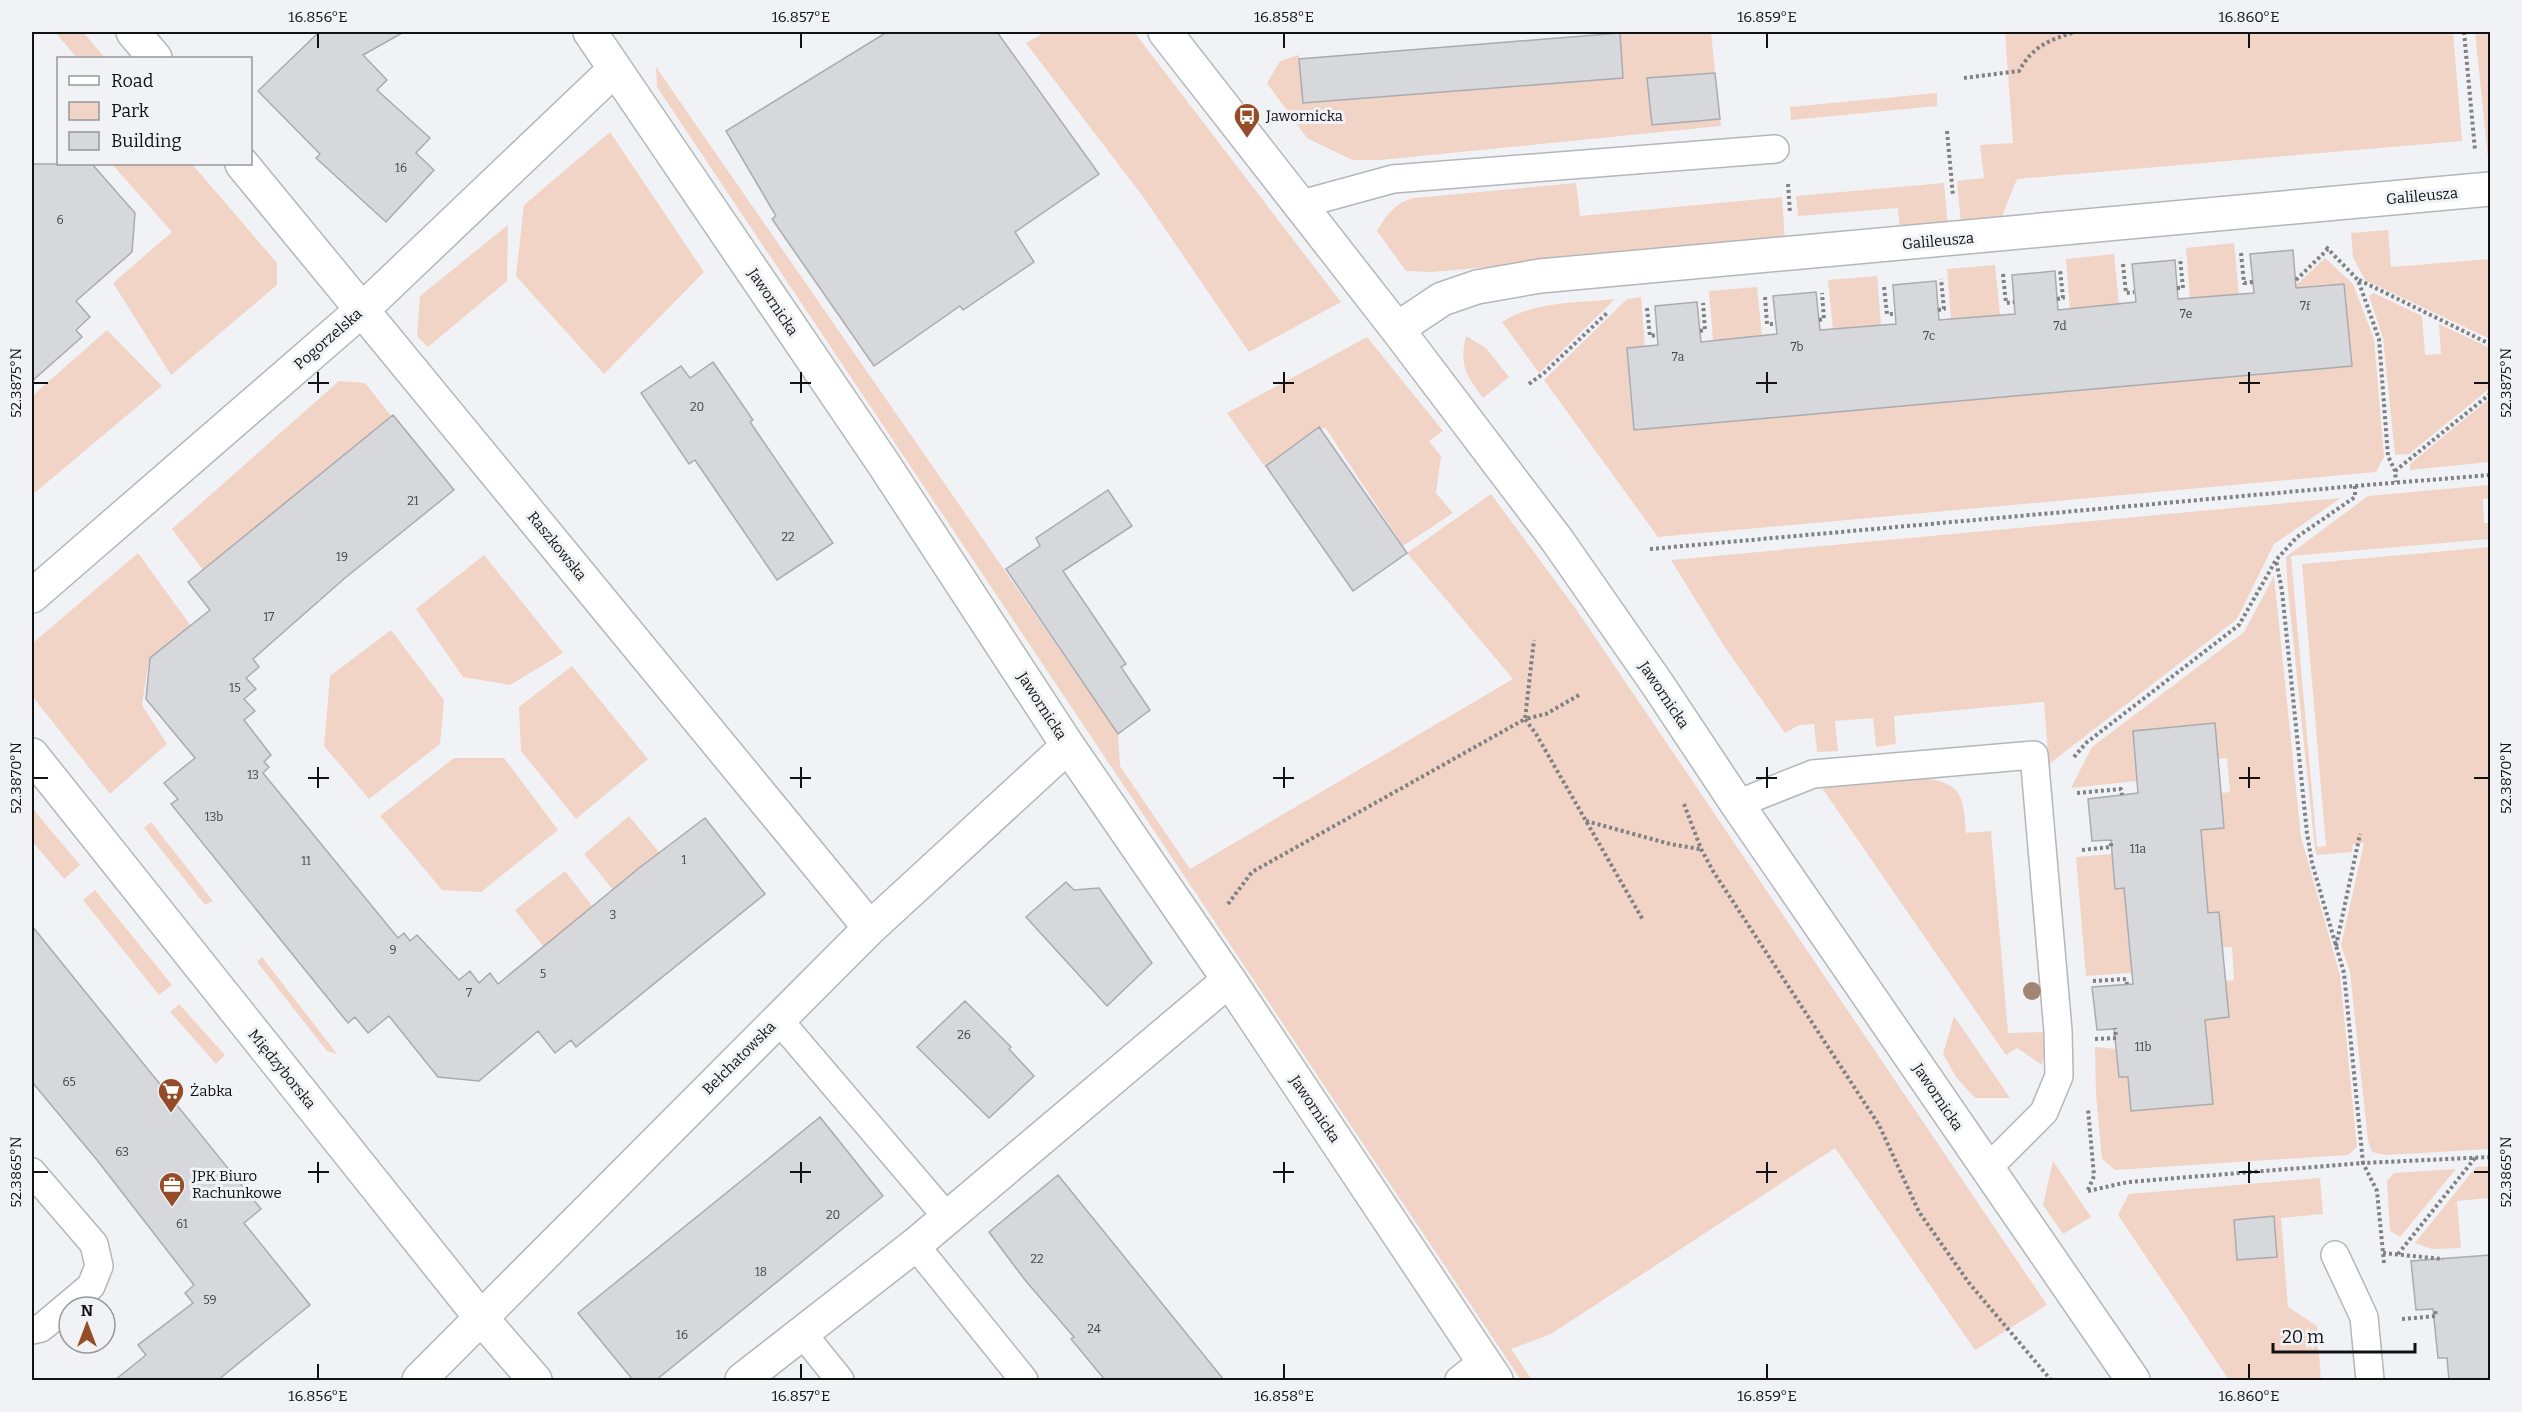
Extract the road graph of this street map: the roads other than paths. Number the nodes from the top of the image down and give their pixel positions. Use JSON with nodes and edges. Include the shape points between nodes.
{"nodes":[{"id":1,"x":133,"y":32,"type":"edge"},
{"id":2,"x":590,"y":32,"type":"edge"},
{"id":3,"x":1165,"y":32,"type":"edge"},
{"id":4,"x":154,"y":57,"type":"edge"},
{"id":5,"x":615,"y":70,"type":"junction"},
{"id":6,"x":1775,"y":148,"type":"dead end"},
{"id":7,"x":243,"y":165,"type":"edge"},
{"id":8,"x":2484,"y":190,"type":"edge"},
{"id":9,"x":1298,"y":205,"type":"junction"},
{"id":10,"x":363,"y":309,"type":"junction"},
{"id":11,"x":1397,"y":329,"type":"junction"},
{"id":12,"x":32,"y":596,"type":"edge"},
{"id":13,"x":1068,"y":746,"type":"junction"},
{"id":14,"x":32,"y":755,"type":"edge"},
{"id":15,"x":1737,"y":804,"type":"junction"},
{"id":16,"x":870,"y":928,"type":"junction"},
{"id":17,"x":1229,"y":980,"type":"junction"},
{"id":18,"x":778,"y":1019,"type":"junction"},
{"id":19,"x":1987,"y":1169,"type":"junction"},
{"id":20,"x":32,"y":1173,"type":"edge"},
{"id":21,"x":947,"y":1217,"type":"junction"},
{"id":22,"x":915,"y":1245,"type":"junction"},
{"id":23,"x":2335,"y":1255,"type":"dead end"},
{"id":24,"x":482,"y":1319,"type":"junction"},
{"id":25,"x":32,"y":1330,"type":"edge"},
{"id":26,"x":802,"y":1333,"type":"junction"},
{"id":27,"x":1480,"y":1374,"type":"edge"},
{"id":28,"x":419,"y":1380,"type":"edge"},
{"id":29,"x":536,"y":1380,"type":"edge"},
{"id":30,"x":742,"y":1380,"type":"edge"},
{"id":31,"x":840,"y":1380,"type":"edge"},
{"id":32,"x":1024,"y":1380,"type":"edge"},
{"id":33,"x":2133,"y":1380,"type":"edge"},
{"id":34,"x":2370,"y":1380,"type":"edge"}],
"edges":[{"from":1,"to":4,"type":"street"},
{"from":2,"to":5,"type":"street","name":"Jawornicka"},
{"from":3,"to":9,"type":"street","name":"Jawornicka"},
{"from":5,"to":10,"type":"street","name":"Pogorzelska"},
{"from":5,"to":13,"type":"street","name":"Jawornicka","via":[[883,464]]},
{"from":6,"to":9,"type":"lane","via":[[1393,179]]},
{"from":7,"to":10,"type":"street","name":"Raszkowska"},
{"from":8,"to":11,"type":"street","name":"Galileusza","via":[[1540,276],[1477,287],[1442,299]]},
{"from":9,"to":11,"type":"street","name":"Jawornicka"},
{"from":10,"to":12,"type":"street","name":"Pogorzelska"},
{"from":10,"to":16,"type":"street","name":"Raszkowska"},
{"from":11,"to":15,"type":"street","name":"Jawornicka","via":[[1557,540]]},
{"from":13,"to":16,"type":"street","name":"Bełchatowska"},
{"from":13,"to":17,"type":"street","name":"Jawornicka"},
{"from":14,"to":24,"type":"street","name":"Międzyborska"},
{"from":15,"to":19,"type":"street","name":"Jawornicka"},
{"from":15,"to":19,"type":"lane","via":[[1813,774],[2034,755],[2059,1076],[2044,1112]]},
{"from":16,"to":18,"type":"street","name":"Bełchatowska"},
{"from":17,"to":21,"type":"street"},
{"from":17,"to":27,"type":"street","name":"Jawornicka"},
{"from":18,"to":21,"type":"lane"},
{"from":18,"to":24,"type":"street","name":"Bełchatowska"},
{"from":19,"to":33,"type":"street","name":"Jawornicka"},
{"from":20,"to":25,"type":"lane","via":[[94,1244],[99,1266],[91,1286],[41,1328]]},
{"from":21,"to":22,"type":"street"},
{"from":22,"to":26,"type":"street"},
{"from":22,"to":32,"type":"lane"},
{"from":23,"to":34,"type":"lane","via":[[2364,1317]]},
{"from":24,"to":28,"type":"street","name":"Bełchatowska"},
{"from":24,"to":29,"type":"street","name":"Międzyborska"},
{"from":26,"to":30,"type":"street"},
{"from":26,"to":31,"type":"lane"}]}
